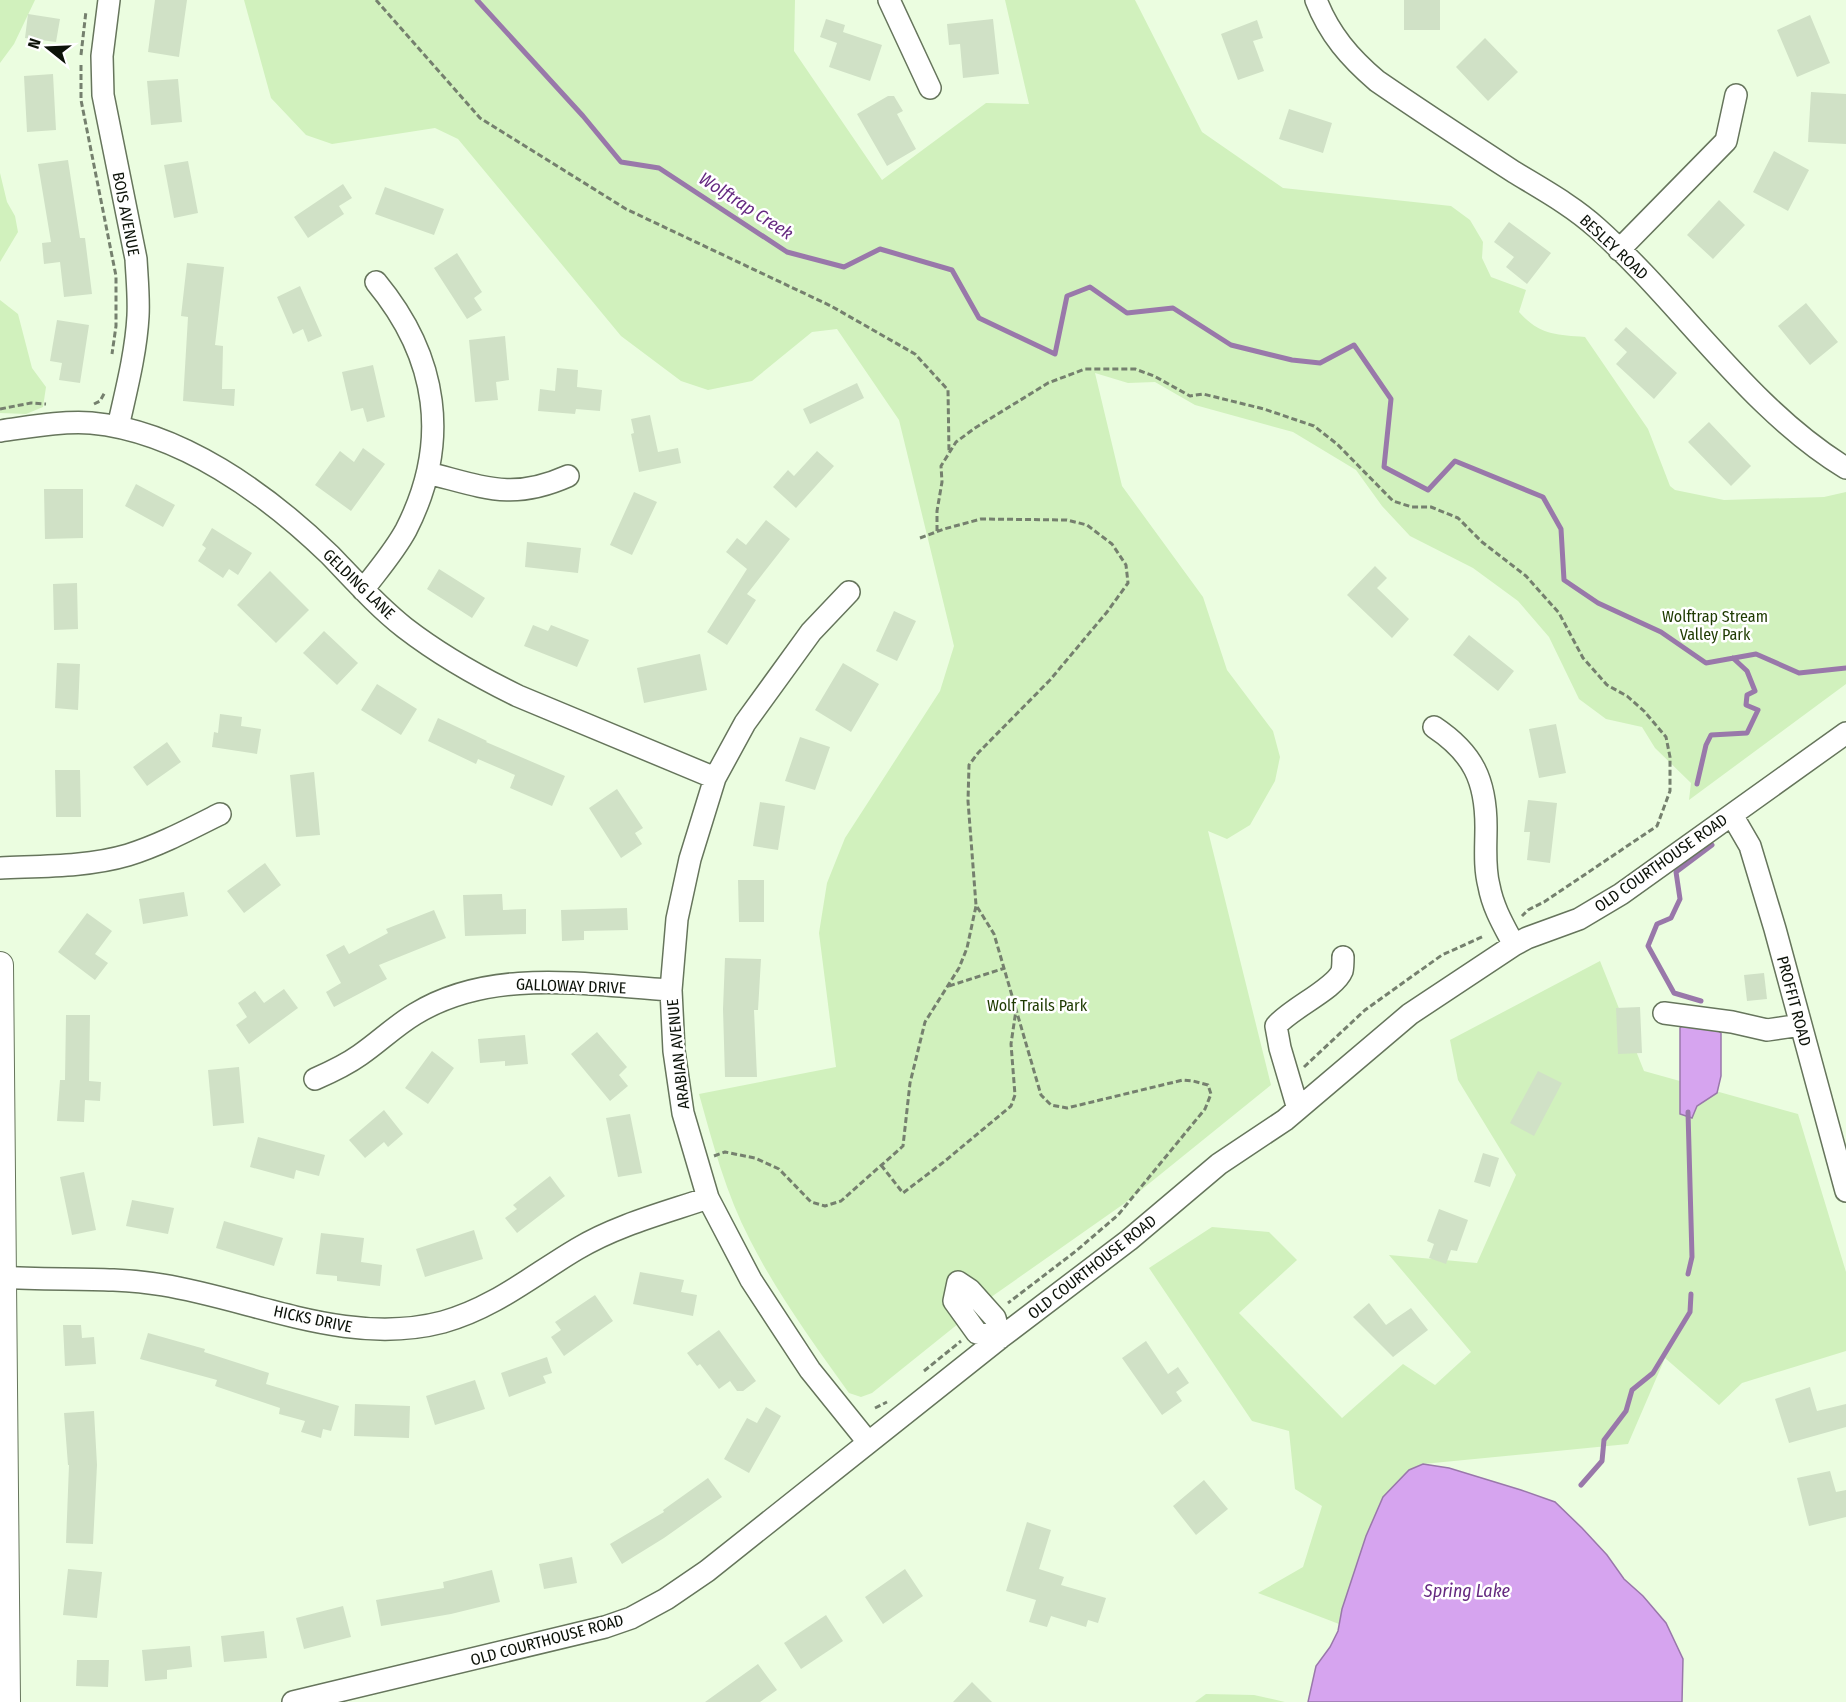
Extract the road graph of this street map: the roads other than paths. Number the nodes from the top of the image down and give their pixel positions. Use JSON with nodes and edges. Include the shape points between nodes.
{"nodes":[{"id":1,"x":109,"y":0,"type":"edge"},
{"id":2,"x":889,"y":0,"type":"edge"},
{"id":3,"x":1316,"y":0,"type":"edge"},
{"id":4,"x":930,"y":88,"type":"dead end"},
{"id":5,"x":1736,"y":95,"type":"dead end"},
{"id":6,"x":1619,"y":250,"type":"junction"},
{"id":7,"x":376,"y":282,"type":"dead end"},
{"id":8,"x":118,"y":427,"type":"junction"},
{"id":9,"x":0,"y":431,"type":"edge"},
{"id":10,"x":1846,"y":468,"type":"edge"},
{"id":11,"x":428,"y":473,"type":"junction"},
{"id":12,"x":568,"y":476,"type":"dead end"},
{"id":13,"x":363,"y":590,"type":"junction"},
{"id":14,"x":849,"y":592,"type":"dead end"},
{"id":15,"x":1434,"y":727,"type":"dead end"},
{"id":16,"x":1846,"y":733,"type":"edge"},
{"id":17,"x":715,"y":778,"type":"junction"},
{"id":18,"x":220,"y":814,"type":"dead end"},
{"id":19,"x":1732,"y":815,"type":"junction"},
{"id":20,"x":0,"y":868,"type":"edge"},
{"id":21,"x":1514,"y":945,"type":"junction"},
{"id":22,"x":1343,"y":957,"type":"dead end"},
{"id":23,"x":0,"y":964,"type":"edge"},
{"id":24,"x":671,"y":990,"type":"junction"},
{"id":25,"x":1664,"y":1013,"type":"dead end"},
{"id":26,"x":1801,"y":1025,"type":"junction"},
{"id":27,"x":315,"y":1079,"type":"dead end"},
{"id":28,"x":1298,"y":1109,"type":"junction"},
{"id":29,"x":1846,"y":1191,"type":"edge"},
{"id":30,"x":708,"y":1198,"type":"junction"},
{"id":31,"x":2,"y":1277,"type":"edge"},
{"id":32,"x":1000,"y":1338,"type":"junction"},
{"id":33,"x":868,"y":1442,"type":"junction"},
{"id":34,"x":6,"y":1673,"type":"junction"},
{"id":35,"x":7,"y":1702,"type":"edge"},
{"id":36,"x":21,"y":1702,"type":"edge"},
{"id":37,"x":293,"y":1702,"type":"edge"}],
"edges":[{"from":1,"to":8,"type":"street","name":"BOIS AVENUE","via":[[102,56],[103,94],[138,286],[133,356]]},
{"from":2,"to":4,"type":"street"},
{"from":3,"to":6,"type":"street","name":"BESLEY ROAD","via":[[1335,38],[1377,81],[1566,205],[1596,226]]},
{"from":5,"to":6,"type":"street","via":[[1726,141]]},
{"from":6,"to":10,"type":"street","name":"BESLEY ROAD","via":[[1780,417]]},
{"from":7,"to":11,"type":"street","via":[[410,332],[423,360],[433,416]]},
{"from":8,"to":9,"type":"street","name":"GELDING LANE","via":[[57,423]]},
{"from":8,"to":13,"type":"street","name":"GELDING LANE","via":[[182,448],[221,470],[304,532]]},
{"from":11,"to":12,"type":"street","via":[[504,490],[526,490]]},
{"from":11,"to":13,"type":"street","via":[[405,532]]},
{"from":13,"to":17,"type":"street","name":"GELDING LANE","via":[[404,628],[490,683]]},
{"from":14,"to":17,"type":"street","name":"ARABIAN AVENUE","via":[[811,632],[745,723]]},
{"from":15,"to":21,"type":"street","via":[[1464,751],[1476,769],[1486,824],[1488,886]]},
{"from":16,"to":19,"type":"street","name":"OLD COURTHOUSE ROAD"},
{"from":17,"to":24,"type":"street","name":"ARABIAN AVENUE","via":[[690,859],[677,920]]},
{"from":18,"to":20,"type":"street","via":[[127,855],[70,865]]},
{"from":19,"to":21,"type":"street","name":"OLD COURTHOUSE ROAD","via":[[1621,894],[1579,919]]},
{"from":19,"to":26,"type":"street","name":"PROFFIT ROAD","via":[[1750,846]]},
{"from":21,"to":28,"type":"street","name":"OLD COURTHOUSE ROAD","via":[[1410,1014]]},
{"from":22,"to":28,"type":"street","via":[[1342,971],[1333,983],[1276,1026]]},
{"from":23,"to":31,"type":"main road"},
{"from":24,"to":27,"type":"street","name":"GALLOWAY DRIVE","via":[[540,982],[472,990],[416,1013],[339,1069]]},
{"from":24,"to":30,"type":"street","name":"ARABIAN AVENUE","via":[[683,1113]]},
{"from":25,"to":26,"type":"street","via":[[1767,1030]]},
{"from":26,"to":29,"type":"street","name":"PROFFIT ROAD"},
{"from":28,"to":32,"type":"street","name":"OLD COURTHOUSE ROAD","via":[[1217,1166],[1129,1240]]},
{"from":30,"to":31,"type":"street","name":"HICKS DRIVE","via":[[610,1232],[468,1314],[410,1328],[342,1327],[160,1284]]},
{"from":30,"to":33,"type":"street","name":"ARABIAN AVENUE","via":[[751,1280],[810,1370]]},
{"from":31,"to":34,"type":"main road"},
{"from":32,"to":32,"type":"street","via":[[993,1316],[958,1282],[954,1301],[977,1333]]},
{"from":32,"to":33,"type":"street","name":"OLD COURTHOUSE ROAD"},
{"from":33,"to":37,"type":"street","name":"OLD COURTHOUSE ROAD","via":[[707,1571],[631,1618]]},
{"from":34,"to":35,"type":"main road"},
{"from":34,"to":36,"type":"main road"}]}
